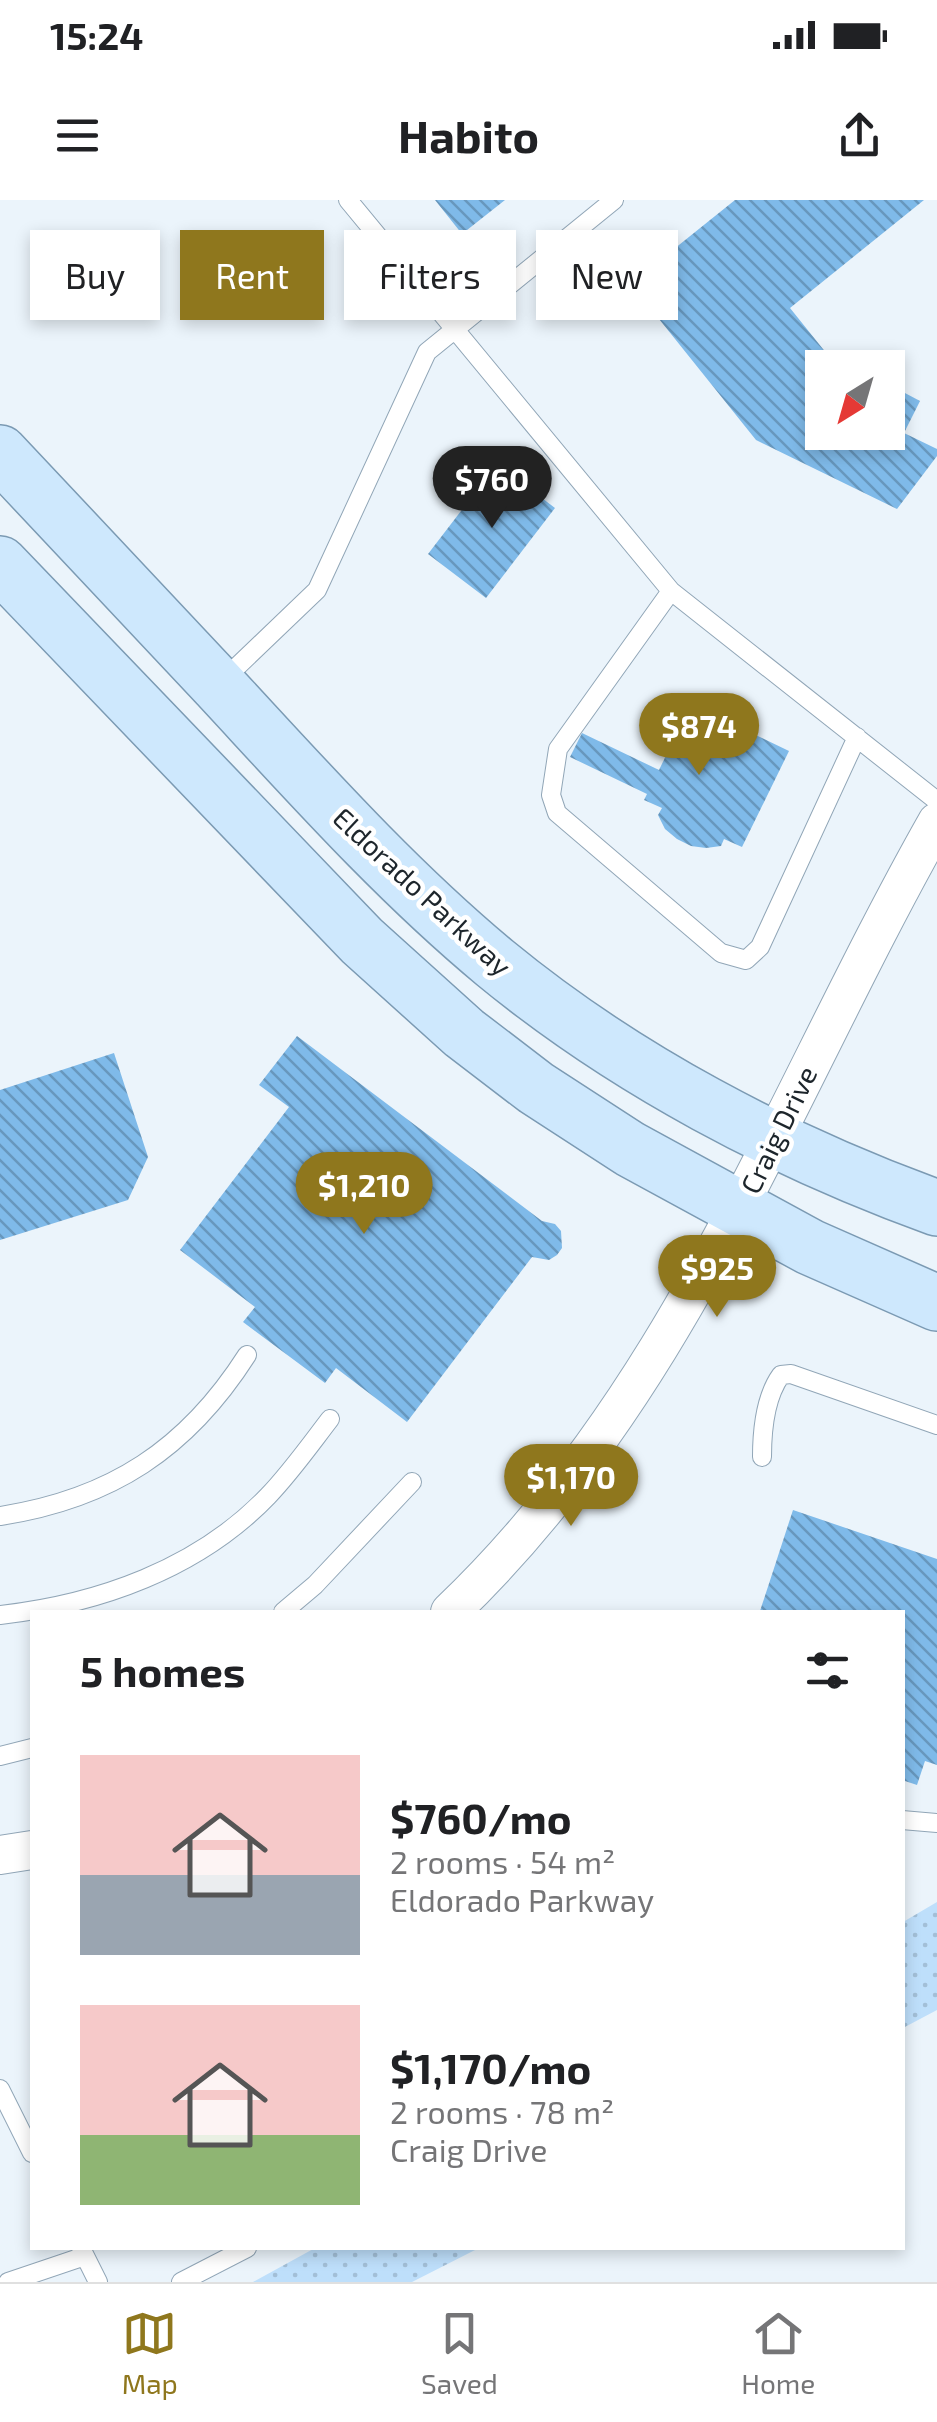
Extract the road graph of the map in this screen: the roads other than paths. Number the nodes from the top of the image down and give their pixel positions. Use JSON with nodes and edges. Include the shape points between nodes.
{"nodes":[{"id":1,"x":348,"y":200,"type":"edge"},
{"id":2,"x":614,"y":200,"type":"edge"},
{"id":3,"x":455,"y":327,"type":"junction"},
{"id":4,"x":0,"y":453,"type":"edge"},
{"id":5,"x":0,"y":564,"type":"edge"},
{"id":6,"x":672,"y":590,"type":"junction"},
{"id":7,"x":218,"y":685,"type":"junction"},
{"id":8,"x":856,"y":737,"type":"junction"},
{"id":9,"x":937,"y":800,"type":"edge"},
{"id":10,"x":937,"y":822,"type":"edge"},
{"id":11,"x":775,"y":1140,"type":"junction"},
{"id":12,"x":937,"y":1208,"type":"edge"},
{"id":13,"x":739,"y":1211,"type":"junction"},
{"id":14,"x":937,"y":1303,"type":"edge"},
{"id":15,"x":248,"y":1355,"type":"dead end"},
{"id":16,"x":330,"y":1418,"type":"dead end"},
{"id":17,"x":937,"y":1425,"type":"edge"},
{"id":18,"x":762,"y":1458,"type":"dead end"},
{"id":19,"x":412,"y":1482,"type":"dead end"},
{"id":20,"x":0,"y":1516,"type":"edge"},
{"id":21,"x":30,"y":1610,"type":"edge"},
{"id":22,"x":31,"y":1610,"type":"edge"},
{"id":23,"x":285,"y":1610,"type":"edge"},
{"id":24,"x":452,"y":1610,"type":"edge"},
{"id":25,"x":0,"y":1615,"type":"edge"},
{"id":26,"x":30,"y":1748,"type":"edge"},
{"id":27,"x":0,"y":1756,"type":"edge"},
{"id":28,"x":905,"y":1820,"type":"edge"},
{"id":29,"x":937,"y":1824,"type":"edge"},
{"id":30,"x":30,"y":1850,"type":"edge"},
{"id":31,"x":0,"y":1855,"type":"edge"},
{"id":32,"x":0,"y":2088,"type":"edge"},
{"id":33,"x":30,"y":2149,"type":"edge"},
{"id":34,"x":243,"y":2250,"type":"edge"},
{"id":35,"x":83,"y":2252,"type":"edge"},
{"id":36,"x":8,"y":2282,"type":"edge"},
{"id":37,"x":98,"y":2282,"type":"edge"},
{"id":38,"x":181,"y":2282,"type":"edge"}],
"edges":[{"from":1,"to":3,"type":"lane"},
{"from":2,"to":3,"type":"lane"},
{"from":3,"to":6,"type":"lane"},
{"from":3,"to":7,"type":"lane","via":[[427,352],[317,590]]},
{"from":4,"to":7,"type":"main road","name":"Eldorado Parkway"},
{"from":5,"to":13,"type":"main road","via":[[362,940],[464,1033],[630,1149]]},
{"from":6,"to":8,"type":"lane"},
{"from":6,"to":8,"type":"lane","via":[[558,749],[551,795],[557,814],[721,953],[746,960],[760,946]]},
{"from":7,"to":11,"type":"main road","name":"Eldorado Parkway","via":[[350,828],[496,964],[631,1060]]},
{"from":8,"to":9,"type":"lane"},
{"from":10,"to":11,"type":"street","name":"Craig Drive"},
{"from":11,"to":12,"type":"main road","name":"Eldorado Parkway"},
{"from":11,"to":13,"type":"street","name":"Craig Drive"},
{"from":13,"to":14,"type":"main road"},
{"from":13,"to":24,"type":"street","name":"Craig Drive","via":[[633,1394],[542,1511]]},
{"from":15,"to":20,"type":"lane","via":[[192,1426],[155,1458],[74,1501]]},
{"from":16,"to":22,"type":"lane","via":[[266,1499],[222,1535],[152,1577]]},
{"from":17,"to":18,"type":"lane","via":[[781,1374],[762,1430]]},
{"from":19,"to":23,"type":"lane"},
{"from":21,"to":25,"type":"lane"},
{"from":26,"to":27,"type":"lane"},
{"from":28,"to":29,"type":"lane"},
{"from":30,"to":31,"type":"street"},
{"from":32,"to":33,"type":"lane"},
{"from":34,"to":38,"type":"lane"},
{"from":35,"to":36,"type":"lane"},
{"from":35,"to":37,"type":"lane"}]}
